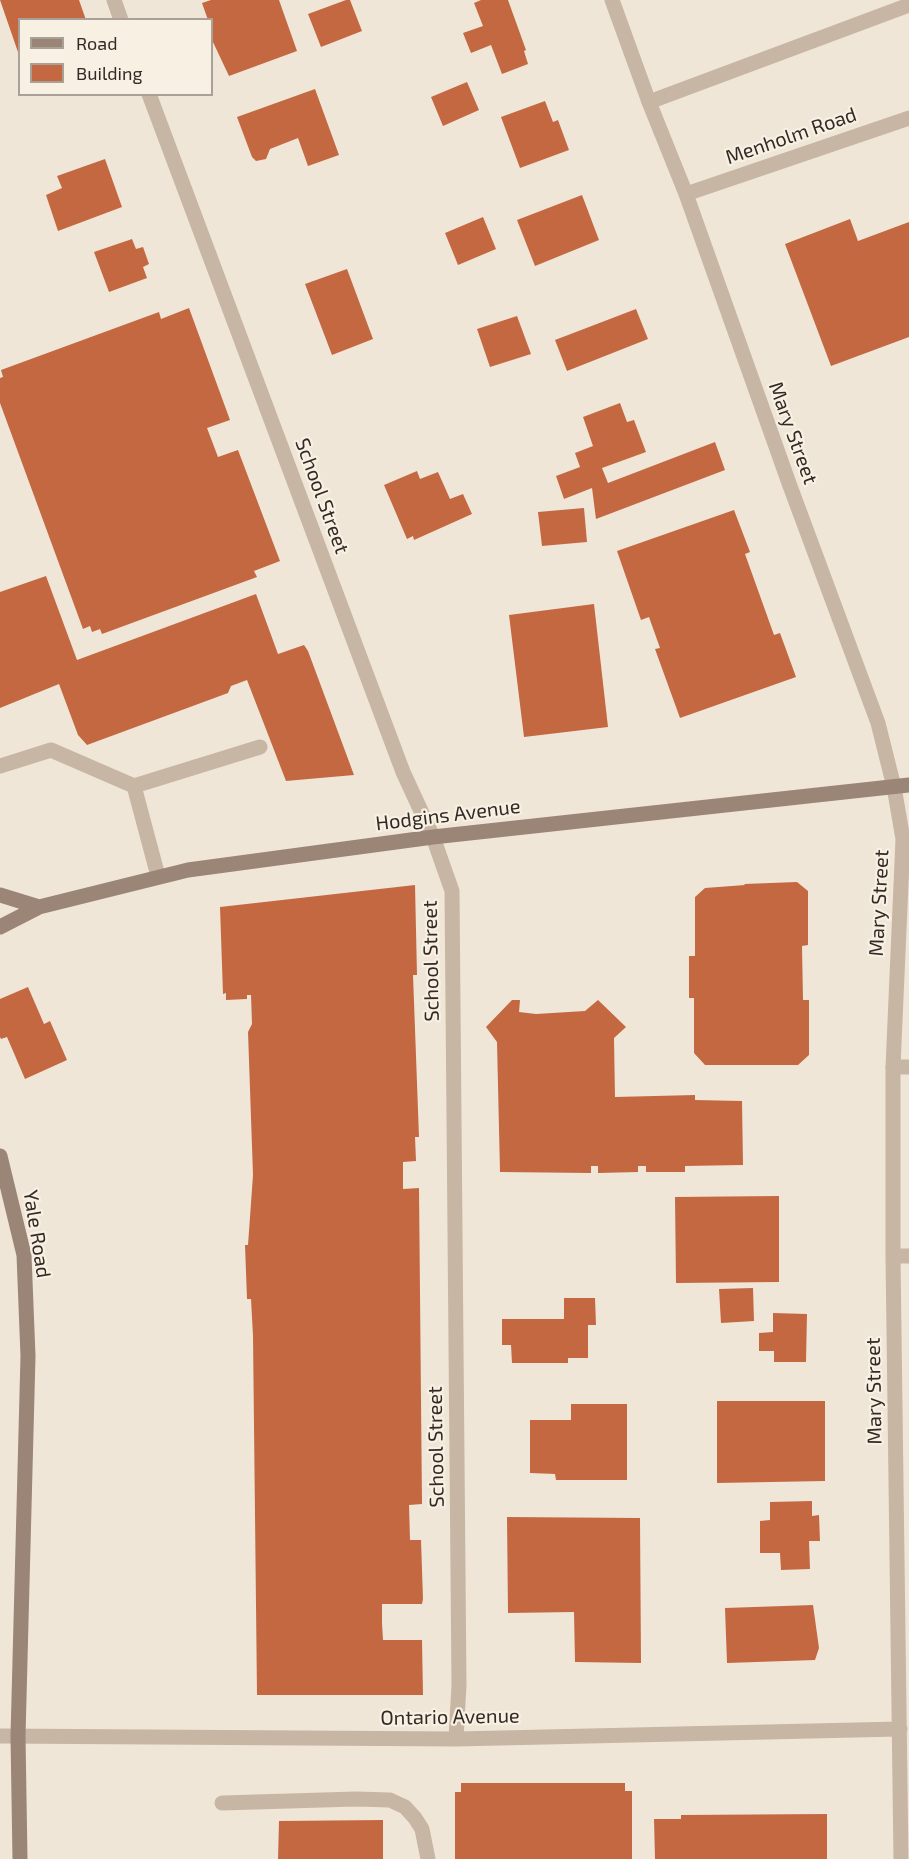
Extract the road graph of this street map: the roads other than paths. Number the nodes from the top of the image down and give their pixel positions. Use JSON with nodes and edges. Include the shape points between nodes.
{"nodes":[{"id":1,"x":114,"y":0,"type":"edge"},
{"id":2,"x":612,"y":0,"type":"edge"},
{"id":3,"x":909,"y":5,"type":"edge"},
{"id":4,"x":120,"y":18,"type":"edge"},
{"id":5,"x":150,"y":96,"type":"edge"},
{"id":6,"x":649,"y":102,"type":"junction"},
{"id":7,"x":909,"y":118,"type":"edge"},
{"id":8,"x":686,"y":194,"type":"junction"},
{"id":9,"x":260,"y":747,"type":"dead end"},
{"id":10,"x":0,"y":766,"type":"edge"},
{"id":11,"x":134,"y":786,"type":"junction"},
{"id":12,"x":902,"y":786,"type":"edge"},
{"id":13,"x":433,"y":837,"type":"junction"},
{"id":14,"x":158,"y":876,"type":"junction"},
{"id":15,"x":0,"y":895,"type":"edge"},
{"id":16,"x":39,"y":907,"type":"junction"},
{"id":17,"x":0,"y":927,"type":"edge"},
{"id":18,"x":893,"y":1067,"type":"junction"},
{"id":19,"x":909,"y":1067,"type":"edge"},
{"id":20,"x":0,"y":1156,"type":"edge"},
{"id":21,"x":893,"y":1256,"type":"junction"},
{"id":22,"x":909,"y":1256,"type":"edge"},
{"id":23,"x":900,"y":1729,"type":"junction"},
{"id":24,"x":0,"y":1736,"type":"edge"},
{"id":25,"x":18,"y":1736,"type":"junction"},
{"id":26,"x":456,"y":1739,"type":"junction"},
{"id":27,"x":222,"y":1803,"type":"dead end"},
{"id":28,"x":20,"y":1859,"type":"edge"},
{"id":29,"x":428,"y":1859,"type":"edge"},
{"id":30,"x":901,"y":1859,"type":"edge"}],
"edges":[{"from":1,"to":4,"type":"street"},
{"from":2,"to":6,"type":"street","name":"Mary Street"},
{"from":3,"to":6,"type":"street"},
{"from":5,"to":13,"type":"street","name":"School Street","via":[[403,772]]},
{"from":6,"to":8,"type":"street","name":"Mary Street"},
{"from":7,"to":8,"type":"street","name":"Menholm Road"},
{"from":8,"to":12,"type":"street","name":"Mary Street"},
{"from":9,"to":11,"type":"street"},
{"from":10,"to":11,"type":"street","via":[[51,750]]},
{"from":11,"to":14,"type":"street"},
{"from":12,"to":13,"type":"street","name":"Hodgins Avenue"},
{"from":12,"to":18,"type":"street","name":"Mary Street"},
{"from":13,"to":14,"type":"street","name":"Hodgins Avenue"},
{"from":13,"to":26,"type":"street","name":"School Street","via":[[452,891],[459,1685]]},
{"from":14,"to":16,"type":"street","name":"Hodgins Avenue"},
{"from":15,"to":16,"type":"street"},
{"from":16,"to":17,"type":"street","name":"Hodgins Avenue"},
{"from":18,"to":19,"type":"street"},
{"from":18,"to":21,"type":"street","name":"Mary Street"},
{"from":20,"to":25,"type":"street","name":"Yale Road","via":[[24,1255],[28,1356]]},
{"from":21,"to":22,"type":"street"},
{"from":21,"to":23,"type":"street","name":"Mary Street"},
{"from":23,"to":26,"type":"street","name":"Ontario Avenue"},
{"from":23,"to":30,"type":"street","name":"Mary Street"},
{"from":24,"to":25,"type":"street","name":"Ontario Avenue"},
{"from":25,"to":26,"type":"street","name":"Ontario Avenue"},
{"from":25,"to":28,"type":"street","name":"Yale Road"},
{"from":27,"to":29,"type":"street","via":[[390,1800],[405,1807],[422,1829]]}]}
